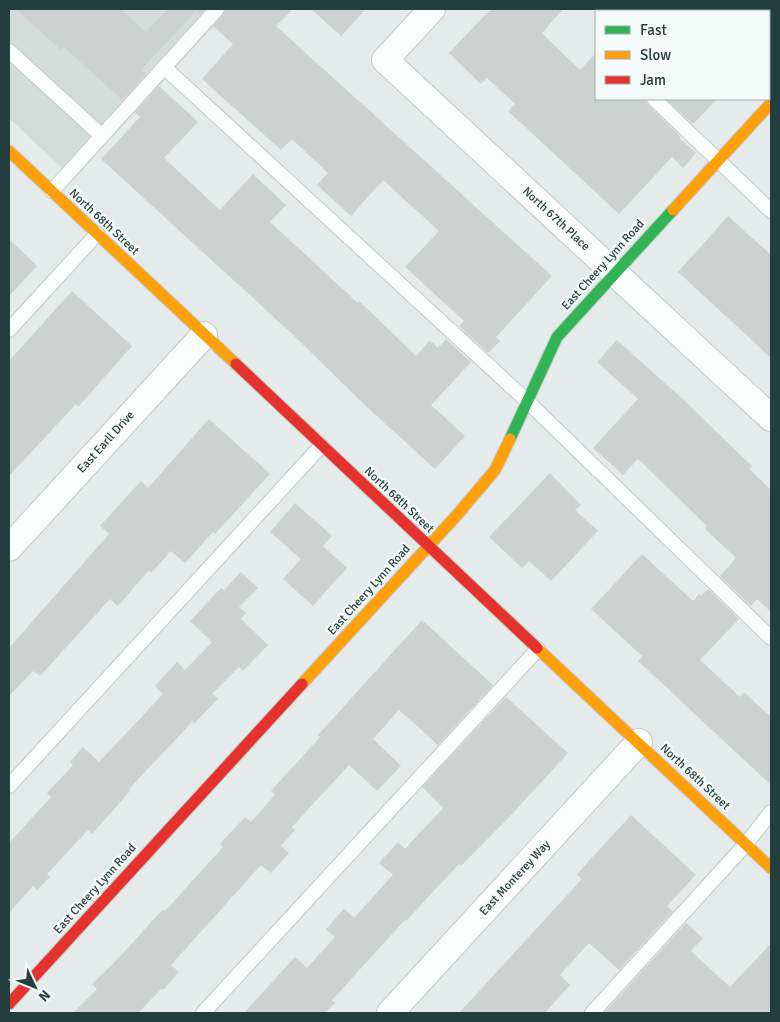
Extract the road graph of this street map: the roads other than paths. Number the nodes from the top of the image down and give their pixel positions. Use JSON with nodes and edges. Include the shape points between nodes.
{"nodes":[{"id":1,"x":217,"y":9,"type":"edge"},
{"id":2,"x":432,"y":9,"type":"edge"},
{"id":3,"x":9,"y":52,"type":"edge"},
{"id":4,"x":164,"y":67,"type":"junction"},
{"id":5,"x":655,"y":100,"type":"edge"},
{"id":6,"x":771,"y":103,"type":"edge"},
{"id":7,"x":102,"y":136,"type":"junction"},
{"id":8,"x":9,"y":151,"type":"edge"},
{"id":9,"x":718,"y":161,"type":"junction"},
{"id":10,"x":52,"y":191,"type":"junction"},
{"id":11,"x":771,"y":211,"type":"edge"},
{"id":12,"x":97,"y":234,"type":"junction"},
{"id":13,"x":614,"y":274,"type":"junction"},
{"id":14,"x":9,"y":330,"type":"edge"},
{"id":15,"x":204,"y":335,"type":"junction"},
{"id":16,"x":527,"y":401,"type":"junction"},
{"id":17,"x":771,"y":418,"type":"edge"},
{"id":18,"x":321,"y":446,"type":"junction"},
{"id":19,"x":428,"y":546,"type":"junction"},
{"id":20,"x":9,"y":548,"type":"edge"},
{"id":21,"x":771,"y":638,"type":"edge"},
{"id":22,"x":538,"y":649,"type":"junction"},
{"id":23,"x":639,"y":742,"type":"junction"},
{"id":24,"x":9,"y":786,"type":"edge"},
{"id":25,"x":771,"y":812,"type":"edge"},
{"id":26,"x":746,"y":844,"type":"junction"},
{"id":27,"x":771,"y":868,"type":"edge"},
{"id":28,"x":9,"y":1004,"type":"edge"},
{"id":29,"x":203,"y":1013,"type":"edge"},
{"id":30,"x":390,"y":1013,"type":"edge"},
{"id":31,"x":592,"y":1013,"type":"edge"}],
"edges":[{"from":1,"to":4,"type":"lane"},
{"from":2,"to":13,"type":"street","name":"North 67th Place","via":[[385,60]]},
{"from":3,"to":7,"type":"lane"},
{"from":4,"to":7,"type":"lane"},
{"from":4,"to":16,"type":"lane"},
{"from":5,"to":9,"type":"lane"},
{"from":6,"to":9,"type":"street","name":"East Cheery Lynn Road"},
{"from":7,"to":10,"type":"lane"},
{"from":8,"to":10,"type":"street","name":"North 68th Street"},
{"from":9,"to":11,"type":"lane"},
{"from":9,"to":13,"type":"street","name":"East Cheery Lynn Road"},
{"from":10,"to":12,"type":"street","name":"North 68th Street"},
{"from":12,"to":14,"type":"lane"},
{"from":12,"to":15,"type":"street","name":"North 68th Street"},
{"from":13,"to":16,"type":"street","name":"East Cheery Lynn Road","via":[[556,337]]},
{"from":13,"to":17,"type":"street","name":"North 67th Place"},
{"from":15,"to":18,"type":"street","name":"North 68th Street"},
{"from":15,"to":20,"type":"street","name":"East Earll Drive"},
{"from":16,"to":19,"type":"street","name":"East Cheery Lynn Road","via":[[495,470]]},
{"from":16,"to":21,"type":"lane"},
{"from":18,"to":19,"type":"street","name":"North 68th Street"},
{"from":18,"to":24,"type":"lane"},
{"from":19,"to":22,"type":"street","name":"North 68th Street"},
{"from":19,"to":28,"type":"street","name":"East Cheery Lynn Road"},
{"from":22,"to":23,"type":"street","name":"North 68th Street"},
{"from":22,"to":29,"type":"lane"},
{"from":23,"to":26,"type":"street","name":"North 68th Street"},
{"from":23,"to":30,"type":"street","name":"East Monterey Way"},
{"from":25,"to":26,"type":"lane"},
{"from":26,"to":27,"type":"street","name":"North 68th Street"},
{"from":26,"to":31,"type":"lane"}]}
